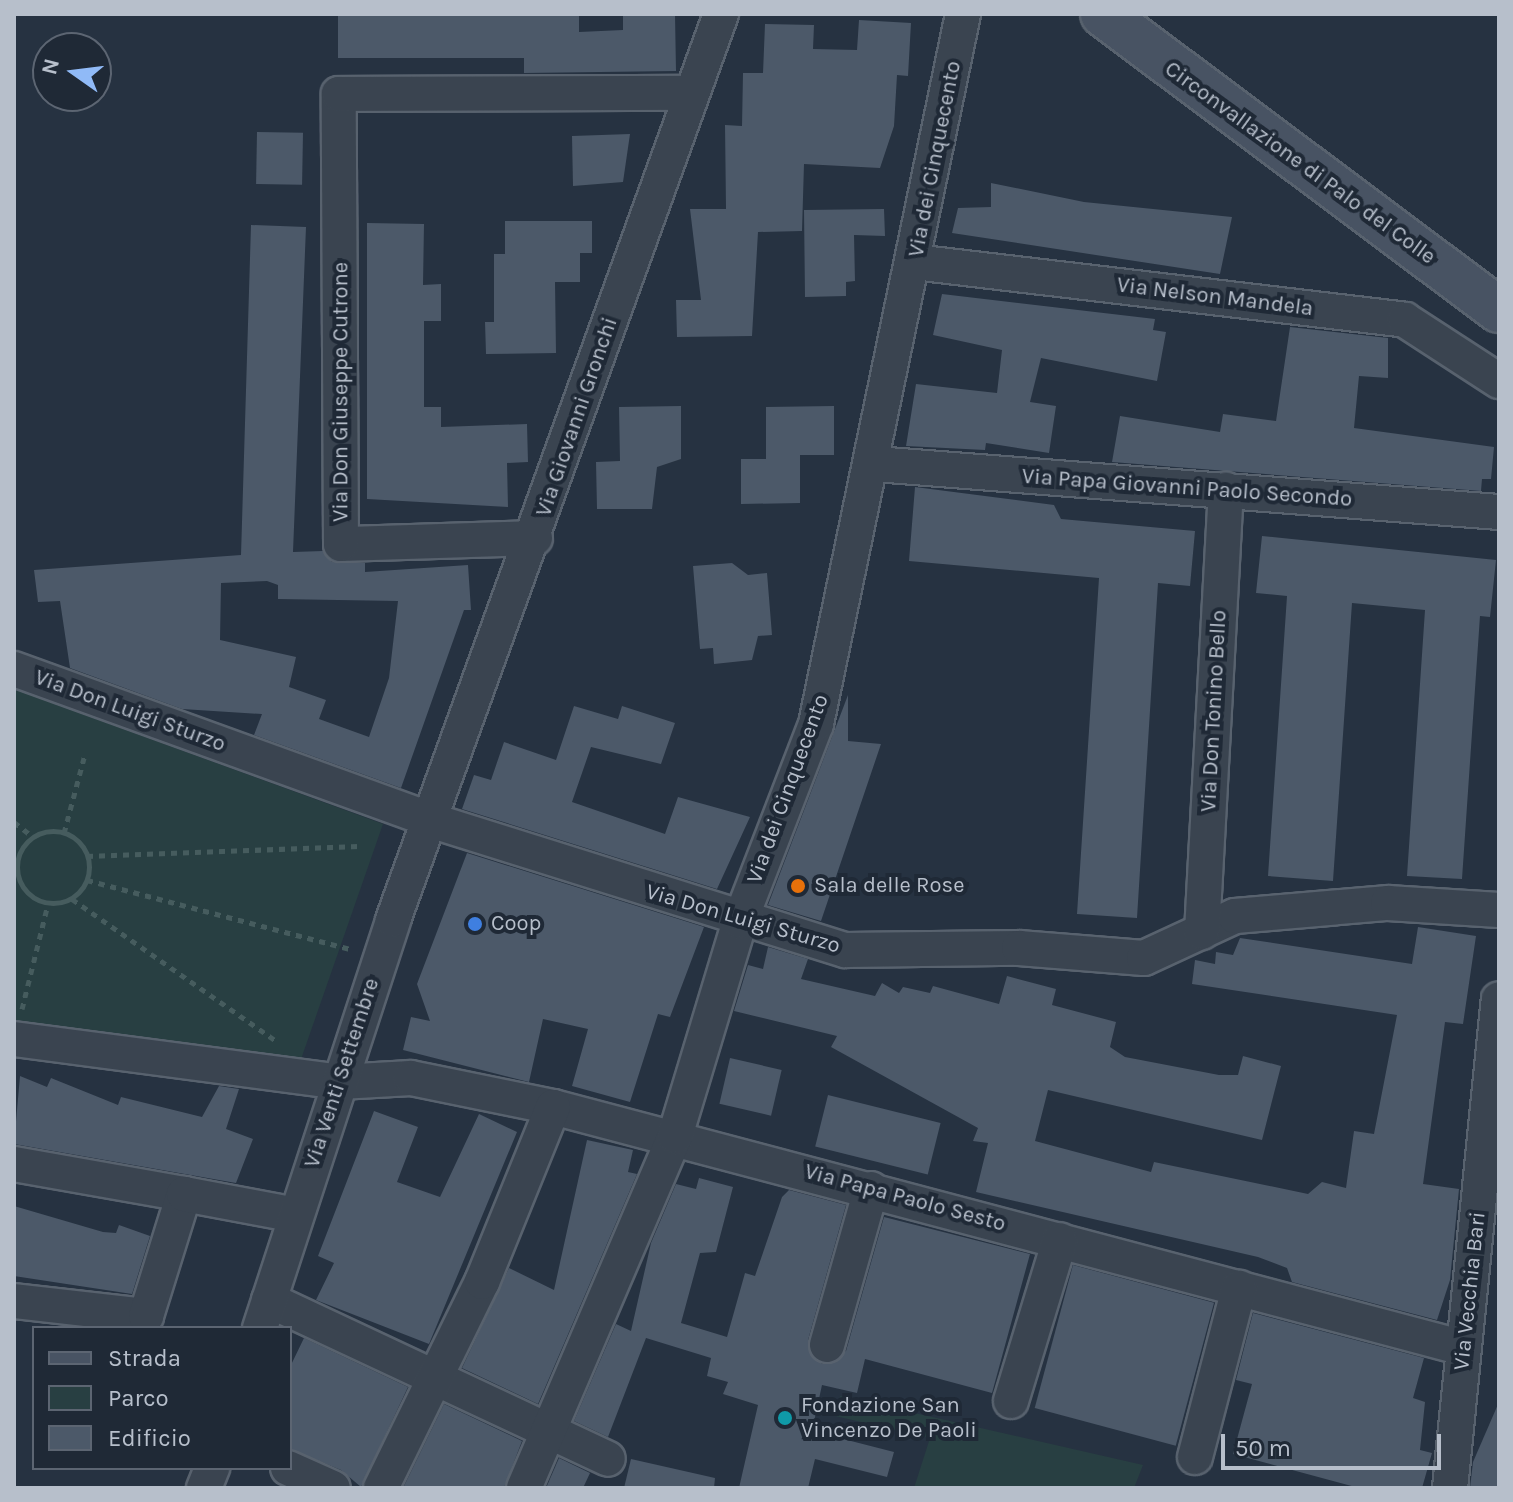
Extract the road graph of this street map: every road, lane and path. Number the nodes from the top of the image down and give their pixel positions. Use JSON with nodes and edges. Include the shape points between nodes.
{"nodes":[{"id":1,"x":721,"y":14,"type":"edge"},
{"id":2,"x":963,"y":14,"type":"edge"},
{"id":3,"x":1103,"y":14,"type":"edge"},
{"id":4,"x":690,"y":93,"type":"junction"},
{"id":5,"x":914,"y":262,"type":"junction"},
{"id":6,"x":1499,"y":310,"type":"edge"},
{"id":7,"x":1499,"y":381,"type":"edge"},
{"id":8,"x":875,"y":464,"type":"junction"},
{"id":9,"x":1226,"y":490,"type":"junction"},
{"id":10,"x":1499,"y":512,"type":"edge"},
{"id":11,"x":535,"y":538,"type":"junction"},
{"id":12,"x":14,"y":669,"type":"edge"},
{"id":13,"x":85,"y":754,"type":"dead end"},
{"id":14,"x":430,"y":820,"type":"junction"},
{"id":15,"x":14,"y":822,"type":"edge"},
{"id":16,"x":64,"y":833,"type":"junction"},
{"id":17,"x":33,"y":837,"type":"junction"},
{"id":18,"x":359,"y":846,"type":"dead end"},
{"id":19,"x":87,"y":856,"type":"junction"},
{"id":20,"x":16,"y":859,"type":"edge"},
{"id":21,"x":87,"y":880,"type":"junction"},
{"id":22,"x":23,"y":888,"type":"junction"},
{"id":23,"x":14,"y":891,"type":"edge"},
{"id":24,"x":72,"y":899,"type":"junction"},
{"id":25,"x":48,"y":904,"type":"junction"},
{"id":26,"x":1499,"y":910,"type":"edge"},
{"id":27,"x":740,"y":921,"type":"junction"},
{"id":28,"x":1202,"y":932,"type":"junction"},
{"id":29,"x":380,"y":958,"type":"junction"},
{"id":30,"x":1499,"y":999,"type":"edge"},
{"id":31,"x":17,"y":1026,"type":"edge"},
{"id":32,"x":289,"y":1055,"type":"dead end"},
{"id":33,"x":340,"y":1082,"type":"junction"},
{"id":34,"x":553,"y":1107,"type":"junction"},
{"id":35,"x":675,"y":1136,"type":"junction"},
{"id":36,"x":14,"y":1164,"type":"edge"},
{"id":37,"x":871,"y":1189,"type":"junction"},
{"id":38,"x":184,"y":1194,"type":"junction"},
{"id":39,"x":296,"y":1215,"type":"junction"},
{"id":40,"x":1060,"y":1240,"type":"junction"},
{"id":41,"x":1239,"y":1288,"type":"junction"},
{"id":42,"x":14,"y":1301,"type":"edge"},
{"id":43,"x":264,"y":1314,"type":"edge"},
{"id":44,"x":827,"y":1345,"type":"dead end"},
{"id":45,"x":1464,"y":1348,"type":"junction"},
{"id":46,"x":435,"y":1379,"type":"junction"},
{"id":47,"x":1011,"y":1401,"type":"dead end"},
{"id":48,"x":549,"y":1433,"type":"junction"},
{"id":49,"x":1195,"y":1457,"type":"dead end"},
{"id":50,"x":608,"y":1459,"type":"dead end"},
{"id":51,"x":292,"y":1470,"type":"edge"},
{"id":52,"x":333,"y":1488,"type":"edge"},
{"id":53,"x":381,"y":1488,"type":"edge"},
{"id":54,"x":524,"y":1488,"type":"edge"},
{"id":55,"x":1450,"y":1488,"type":"edge"}],
"edges":[{"from":1,"to":4,"type":"street","name":"Via Giovanni Gronchi"},
{"from":2,"to":5,"type":"street","name":"Via dei Cinquecento"},
{"from":3,"to":6,"type":"street","name":"Circonvallazione di Palo del Colle"},
{"from":4,"to":11,"type":"street","name":"Via Giovanni Gronchi"},
{"from":4,"to":11,"type":"street","name":"Via Don Giuseppe Cutrone","via":[[339,94],[341,544]]},
{"from":5,"to":7,"type":"street","name":"Via Nelson Mandela","via":[[1405,320]]},
{"from":5,"to":8,"type":"street","name":"Via dei Cinquecento"},
{"from":8,"to":9,"type":"street","name":"Via Papa Giovanni Paolo Secondo"},
{"from":8,"to":27,"type":"street","name":"Via dei Cinquecento","via":[[816,724]]},
{"from":9,"to":10,"type":"street","name":"Via Papa Giovanni Paolo Secondo"},
{"from":9,"to":28,"type":"street","name":"Via Don Tonino Bello"},
{"from":11,"to":14,"type":"street","name":"Via Giovanni Gronchi"},
{"from":12,"to":14,"type":"street","name":"Via Don Luigi Sturzo"},
{"from":13,"to":16,"type":"path"},
{"from":14,"to":27,"type":"street","name":"Via Don Luigi Sturzo"},
{"from":14,"to":29,"type":"street","name":"Via Venti Settembre"},
{"from":15,"to":17,"type":"path"},
{"from":16,"to":17,"type":"path"},
{"from":16,"to":19,"type":"path"},
{"from":17,"to":20,"type":"path"},
{"from":18,"to":19,"type":"path"},
{"from":19,"to":21,"type":"path"},
{"from":20,"to":22,"type":"path"},
{"from":21,"to":24,"type":"path"},
{"from":21,"to":29,"type":"path"},
{"from":22,"to":23,"type":"path"},
{"from":22,"to":25,"type":"path"},
{"from":24,"to":25,"type":"path"},
{"from":24,"to":32,"type":"path"},
{"from":25,"to":31,"type":"path"},
{"from":26,"to":28,"type":"street","name":"Via Don Luigi Sturzo","via":[[1388,903],[1235,916]]},
{"from":27,"to":28,"type":"street","name":"Via Don Luigi Sturzo","via":[[845,950],[1019,948],[1144,958]]},
{"from":27,"to":35,"type":"street","name":"Via dei Cinquecento"},
{"from":29,"to":33,"type":"street","name":"Via Venti Settembre"},
{"from":30,"to":45,"type":"street","name":"Via Vecchia Bari"},
{"from":31,"to":33,"type":"street","name":"Via Papa Paolo Sesto"},
{"from":33,"to":34,"type":"street","name":"Via Papa Paolo Sesto","via":[[411,1078]]},
{"from":33,"to":39,"type":"street","name":"Via Venti Settembre"},
{"from":34,"to":35,"type":"street","name":"Via Papa Paolo Sesto"},
{"from":34,"to":46,"type":"street"},
{"from":35,"to":37,"type":"street","name":"Via Papa Paolo Sesto"},
{"from":35,"to":48,"type":"street","name":"Via dei Cinquecento"},
{"from":36,"to":38,"type":"street"},
{"from":37,"to":40,"type":"street","name":"Via Papa Paolo Sesto"},
{"from":37,"to":44,"type":"street"},
{"from":38,"to":39,"type":"street"},
{"from":38,"to":42,"type":"street","via":[[146,1316]]},
{"from":39,"to":43,"type":"street","name":"Via Venti Settembre"},
{"from":40,"to":41,"type":"street","name":"Via Papa Paolo Sesto"},
{"from":40,"to":47,"type":"street"},
{"from":41,"to":45,"type":"street","name":"Via Papa Paolo Sesto"},
{"from":41,"to":49,"type":"street"},
{"from":43,"to":46,"type":"street"},
{"from":45,"to":55,"type":"street","name":"Via Vecchia Bari"},
{"from":46,"to":48,"type":"street"},
{"from":46,"to":53,"type":"street"},
{"from":48,"to":50,"type":"street"},
{"from":48,"to":54,"type":"street","name":"Via dei Cinquecento"},
{"from":51,"to":52,"type":"street"}]}
